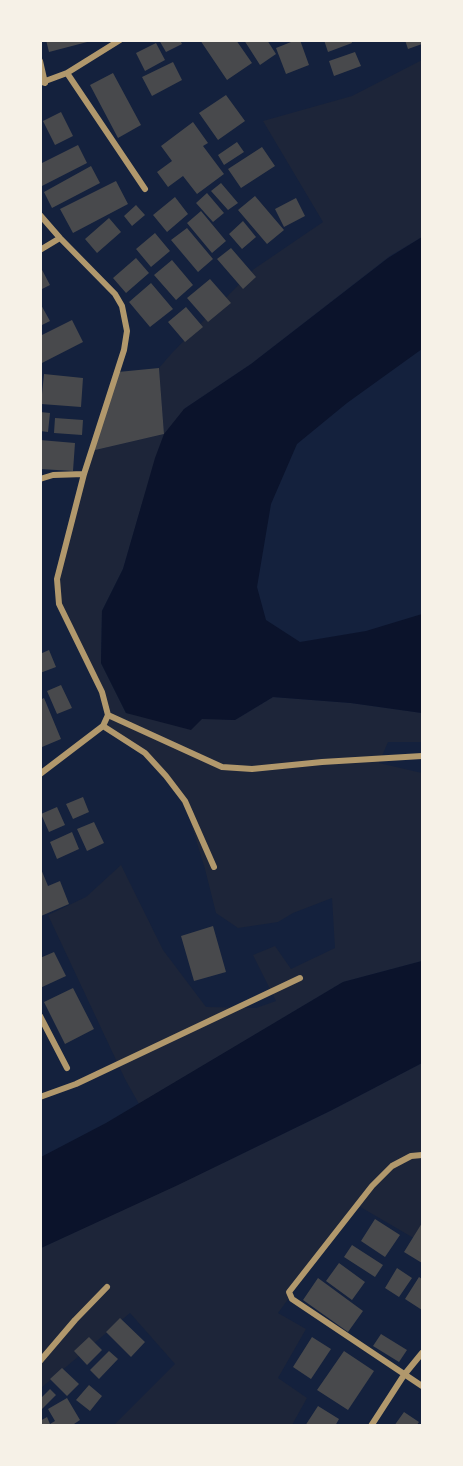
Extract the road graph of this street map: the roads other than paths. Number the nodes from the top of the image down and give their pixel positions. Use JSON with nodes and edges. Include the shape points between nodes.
{"nodes":[{"id":1,"x":120,"y":40,"type":"edge"},
{"id":2,"x":40,"y":61,"type":"edge"},
{"id":3,"x":67,"y":73,"type":"junction"},
{"id":4,"x":43,"y":83,"type":"edge"},
{"id":5,"x":146,"y":189,"type":"dead end"},
{"id":6,"x":40,"y":214,"type":"edge"},
{"id":7,"x":60,"y":238,"type":"junction"},
{"id":8,"x":40,"y":250,"type":"edge"},
{"id":9,"x":84,"y":474,"type":"junction"},
{"id":10,"x":40,"y":479,"type":"edge"},
{"id":11,"x":108,"y":715,"type":"junction"},
{"id":12,"x":103,"y":726,"type":"junction"},
{"id":13,"x":423,"y":756,"type":"edge"},
{"id":14,"x":40,"y":774,"type":"edge"},
{"id":15,"x":214,"y":867,"type":"dead end"},
{"id":16,"x":300,"y":978,"type":"dead end"},
{"id":17,"x":40,"y":1016,"type":"edge"},
{"id":18,"x":67,"y":1068,"type":"dead end"},
{"id":19,"x":40,"y":1097,"type":"edge"},
{"id":20,"x":423,"y":1155,"type":"edge"},
{"id":21,"x":107,"y":1287,"type":"dead end"},
{"id":22,"x":423,"y":1353,"type":"edge"},
{"id":23,"x":40,"y":1361,"type":"edge"},
{"id":24,"x":404,"y":1375,"type":"junction"},
{"id":25,"x":423,"y":1386,"type":"edge"},
{"id":26,"x":371,"y":1425,"type":"edge"}],
"edges":[{"from":1,"to":3,"type":"street"},
{"from":2,"to":4,"type":"street"},
{"from":3,"to":4,"type":"street"},
{"from":3,"to":5,"type":"street"},
{"from":6,"to":7,"type":"street"},
{"from":7,"to":8,"type":"street"},
{"from":7,"to":9,"type":"street","via":[[115,294],[127,331]]},
{"from":9,"to":10,"type":"street"},
{"from":9,"to":11,"type":"street","via":[[57,579],[59,604],[102,692]]},
{"from":11,"to":12,"type":"street"},
{"from":11,"to":13,"type":"street","via":[[222,767],[252,769]]},
{"from":12,"to":14,"type":"street"},
{"from":12,"to":15,"type":"street","via":[[146,753],[166,776],[184,801]]},
{"from":16,"to":19,"type":"street","via":[[76,1084]]},
{"from":17,"to":18,"type":"street"},
{"from":20,"to":24,"type":"street","via":[[411,1156],[392,1166],[372,1186],[288,1292],[292,1299]]},
{"from":21,"to":23,"type":"street"},
{"from":22,"to":24,"type":"street"},
{"from":24,"to":25,"type":"street"},
{"from":24,"to":26,"type":"street"}]}
